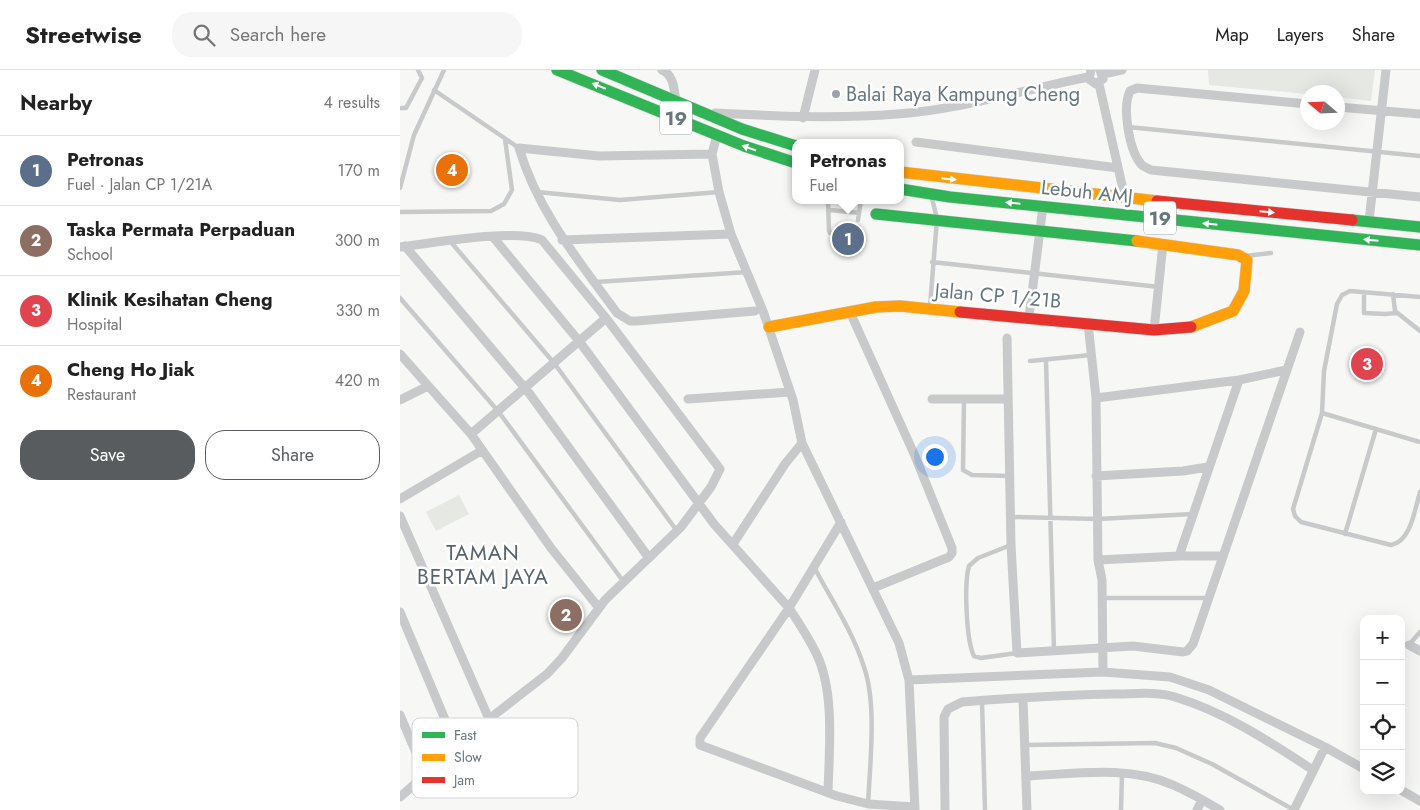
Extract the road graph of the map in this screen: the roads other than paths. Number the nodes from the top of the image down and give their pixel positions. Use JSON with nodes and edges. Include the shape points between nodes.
{"nodes":[{"id":1,"x":418,"y":70,"type":"edge"},
{"id":2,"x":444,"y":70,"type":"edge"},
{"id":3,"x":557,"y":70,"type":"edge"},
{"id":4,"x":662,"y":70,"type":"edge"},
{"id":5,"x":815,"y":70,"type":"edge"},
{"id":6,"x":1122,"y":70,"type":"edge"},
{"id":7,"x":1386,"y":70,"type":"edge"},
{"id":8,"x":609,"y":71,"type":"edge"},
{"id":9,"x":1102,"y":72,"type":"edge"},
{"id":10,"x":1090,"y":73,"type":"edge"},
{"id":11,"x":1099,"y":84,"type":"junction"},
{"id":12,"x":434,"y":90,"type":"junction"},
{"id":13,"x":676,"y":101,"type":"junction"},
{"id":14,"x":1300,"y":103,"type":"edge"},
{"id":15,"x":400,"y":108,"type":"edge"},
{"id":16,"x":1345,"y":108,"type":"edge"},
{"id":17,"x":1382,"y":111,"type":"junction"},
{"id":18,"x":703,"y":113,"type":"junction"},
{"id":19,"x":1420,"y":114,"type":"edge"},
{"id":20,"x":804,"y":118,"type":"junction"},
{"id":21,"x":1127,"y":126,"type":"junction"},
{"id":22,"x":1110,"y":131,"type":"junction"},
{"id":23,"x":717,"y":135,"type":"junction"},
{"id":24,"x":505,"y":139,"type":"junction"},
{"id":25,"x":916,"y":142,"type":"dead end"},
{"id":26,"x":792,"y":145,"type":"edge"},
{"id":27,"x":519,"y":148,"type":"junction"},
{"id":28,"x":1377,"y":151,"type":"junction"},
{"id":29,"x":712,"y":154,"type":"junction"},
{"id":30,"x":1420,"y":156,"type":"edge"},
{"id":31,"x":792,"y":162,"type":"edge"},
{"id":32,"x":1118,"y":168,"type":"junction"},
{"id":33,"x":904,"y":172,"type":"edge"},
{"id":34,"x":400,"y":188,"type":"edge"},
{"id":35,"x":904,"y":189,"type":"edge"},
{"id":36,"x":536,"y":192,"type":"junction"},
{"id":37,"x":719,"y":192,"type":"junction"},
{"id":38,"x":929,"y":193,"type":"junction"},
{"id":39,"x":1372,"y":193,"type":"junction"},
{"id":40,"x":1420,"y":197,"type":"edge"},
{"id":41,"x":1125,"y":198,"type":"junction"},
{"id":42,"x":829,"y":204,"type":"edge"},
{"id":43,"x":860,"y":204,"type":"edge"},
{"id":44,"x":1043,"y":206,"type":"junction"},
{"id":45,"x":830,"y":210,"type":"junction"},
{"id":46,"x":400,"y":212,"type":"edge"},
{"id":47,"x":859,"y":213,"type":"junction"},
{"id":48,"x":876,"y":214,"type":"dead end"},
{"id":49,"x":937,"y":219,"type":"junction"},
{"id":50,"x":858,"y":220,"type":"dead end"},
{"id":51,"x":1369,"y":221,"type":"junction"},
{"id":52,"x":1420,"y":227,"type":"edge"},
{"id":53,"x":1039,"y":230,"type":"junction"},
{"id":54,"x":731,"y":234,"type":"junction"},
{"id":55,"x":839,"y":234,"type":"dead end"},
{"id":56,"x":493,"y":237,"type":"junction"},
{"id":57,"x":562,"y":240,"type":"junction"},
{"id":58,"x":450,"y":241,"type":"junction"},
{"id":59,"x":1163,"y":244,"type":"junction"},
{"id":60,"x":1420,"y":245,"type":"edge"},
{"id":61,"x":402,"y":247,"type":"edge"},
{"id":62,"x":1271,"y":253,"type":"dead end"},
{"id":63,"x":1246,"y":261,"type":"junction"},
{"id":64,"x":932,"y":262,"type":"junction"},
{"id":65,"x":748,"y":272,"type":"junction"},
{"id":66,"x":1034,"y":272,"type":"junction"},
{"id":67,"x":594,"y":282,"type":"junction"},
{"id":68,"x":1159,"y":287,"type":"junction"},
{"id":69,"x":1364,"y":292,"type":"junction"},
{"id":70,"x":1393,"y":294,"type":"junction"},
{"id":71,"x":1420,"y":297,"type":"edge"},
{"id":72,"x":400,"y":298,"type":"edge"},
{"id":73,"x":930,"y":308,"type":"junction"},
{"id":74,"x":754,"y":311,"type":"dead end"},
{"id":75,"x":850,"y":312,"type":"junction"},
{"id":76,"x":1397,"y":313,"type":"junction"},
{"id":77,"x":1029,"y":317,"type":"junction"},
{"id":78,"x":606,"y":318,"type":"junction"},
{"id":79,"x":1088,"y":323,"type":"junction"},
{"id":80,"x":769,"y":327,"type":"junction"},
{"id":81,"x":1154,"y":330,"type":"junction"},
{"id":82,"x":1420,"y":331,"type":"edge"},
{"id":83,"x":1300,"y":332,"type":"dead end"},
{"id":84,"x":1007,"y":338,"type":"dead end"},
{"id":85,"x":579,"y":341,"type":"junction"},
{"id":86,"x":400,"y":354,"type":"edge"},
{"id":87,"x":1091,"y":355,"type":"junction"},
{"id":88,"x":1046,"y":360,"type":"junction"},
{"id":89,"x":1030,"y":361,"type":"dead end"},
{"id":90,"x":554,"y":363,"type":"junction"},
{"id":91,"x":1286,"y":370,"type":"junction"},
{"id":92,"x":1239,"y":380,"type":"junction"},
{"id":93,"x":428,"y":386,"type":"junction"},
{"id":94,"x":524,"y":388,"type":"junction"},
{"id":95,"x":790,"y":392,"type":"junction"},
{"id":96,"x":1096,"y":398,"type":"junction"},
{"id":97,"x":688,"y":399,"type":"dead end"},
{"id":98,"x":932,"y":399,"type":"dead end"},
{"id":99,"x":964,"y":399,"type":"junction"},
{"id":100,"x":1007,"y":399,"type":"junction"},
{"id":101,"x":400,"y":400,"type":"edge"},
{"id":102,"x":498,"y":411,"type":"junction"},
{"id":103,"x":1322,"y":413,"type":"junction"},
{"id":104,"x":1376,"y":429,"type":"junction"},
{"id":105,"x":471,"y":434,"type":"junction"},
{"id":106,"x":1420,"y":442,"type":"edge"},
{"id":107,"x":802,"y":443,"type":"junction"},
{"id":108,"x":481,"y":451,"type":"junction"},
{"id":109,"x":1208,"y":467,"type":"junction"},
{"id":110,"x":1010,"y":476,"type":"junction"},
{"id":111,"x":1096,"y":476,"type":"junction"},
{"id":112,"x":1420,"y":492,"type":"edge"},
{"id":113,"x":400,"y":499,"type":"edge"},
{"id":114,"x":699,"y":504,"type":"junction"},
{"id":115,"x":1193,"y":514,"type":"junction"},
{"id":116,"x":400,"y":516,"type":"edge"},
{"id":117,"x":1011,"y":518,"type":"junction"},
{"id":118,"x":1051,"y":518,"type":"junction"},
{"id":119,"x":1098,"y":519,"type":"junction"},
{"id":120,"x":841,"y":522,"type":"junction"},
{"id":121,"x":677,"y":531,"type":"junction"},
{"id":122,"x":1345,"y":534,"type":"junction"},
{"id":123,"x":733,"y":544,"type":"junction"},
{"id":124,"x":1011,"y":545,"type":"junction"},
{"id":125,"x":1179,"y":556,"type":"junction"},
{"id":126,"x":1223,"y":556,"type":"junction"},
{"id":127,"x":649,"y":558,"type":"junction"},
{"id":128,"x":1098,"y":560,"type":"junction"},
{"id":129,"x":814,"y":567,"type":"junction"},
{"id":130,"x":624,"y":582,"type":"junction"},
{"id":131,"x":873,"y":588,"type":"junction"},
{"id":132,"x":1102,"y":598,"type":"junction"},
{"id":133,"x":1208,"y":598,"type":"junction"},
{"id":134,"x":599,"y":608,"type":"junction"},
{"id":135,"x":789,"y":608,"type":"junction"},
{"id":136,"x":400,"y":612,"type":"edge"},
{"id":137,"x":1420,"y":632,"type":"edge"},
{"id":138,"x":1409,"y":645,"type":"joint"},
{"id":139,"x":1102,"y":647,"type":"junction"},
{"id":140,"x":1054,"y":650,"type":"junction"},
{"id":141,"x":1420,"y":651,"type":"edge"},
{"id":142,"x":1017,"y":653,"type":"junction"},
{"id":143,"x":1102,"y":672,"type":"junction"},
{"id":144,"x":909,"y":680,"type":"junction"},
{"id":145,"x":1023,"y":699,"type":"junction"},
{"id":146,"x":982,"y":701,"type":"junction"},
{"id":147,"x":400,"y":716,"type":"edge"},
{"id":148,"x":444,"y":718,"type":"edge"},
{"id":149,"x":489,"y":718,"type":"edge"},
{"id":150,"x":490,"y":718,"type":"edge"},
{"id":151,"x":412,"y":744,"type":"edge"},
{"id":152,"x":1025,"y":745,"type":"junction"},
{"id":153,"x":1326,"y":747,"type":"junction"},
{"id":154,"x":1360,"y":767,"type":"edge"},
{"id":155,"x":1313,"y":770,"type":"junction"},
{"id":156,"x":1122,"y":774,"type":"junction"},
{"id":157,"x":1027,"y":776,"type":"junction"},
{"id":158,"x":412,"y":786,"type":"edge"},
{"id":159,"x":1405,"y":792,"type":"edge"},
{"id":160,"x":828,"y":793,"type":"junction"},
{"id":161,"x":400,"y":797,"type":"edge"},
{"id":162,"x":1202,"y":800,"type":"junction"},
{"id":163,"x":1420,"y":801,"type":"edge"},
{"id":164,"x":868,"y":804,"type":"junction"},
{"id":165,"x":915,"y":808,"type":"edge"},
{"id":166,"x":945,"y":810,"type":"edge"},
{"id":167,"x":985,"y":810,"type":"edge"},
{"id":168,"x":1027,"y":810,"type":"edge"},
{"id":169,"x":1121,"y":810,"type":"edge"},
{"id":170,"x":1196,"y":810,"type":"edge"},
{"id":171,"x":1220,"y":810,"type":"edge"},
{"id":172,"x":1294,"y":810,"type":"edge"}],
"edges":[{"from":1,"to":15,"type":"lane","via":[[422,78],[406,108]]},
{"from":2,"to":12,"type":"lane"},
{"from":23,"to":3,"type":"main road","number":"19","one_way":true},
{"from":4,"to":13,"type":"street","via":[[672,81]]},
{"from":5,"to":20,"type":"street"},
{"from":6,"to":9,"type":"street"},
{"from":7,"to":17,"type":"street"},
{"from":8,"to":13,"type":"main road","number":"19"},
{"from":9,"to":11,"type":"street","via":[[1103,79]]},
{"from":10,"to":11,"type":"street","via":[[1092,83]]},
{"from":10,"to":20,"type":"street","via":[[953,105],[899,114]]},
{"from":11,"to":22,"type":"street"},
{"from":12,"to":24,"type":"lane"},
{"from":12,"to":34,"type":"lane","via":[[414,135]]},
{"from":13,"to":18,"type":"main road","number":"19"},
{"from":14,"to":21,"type":"street","via":[[1137,88],[1126,98]]},
{"from":16,"to":17,"type":"street"},
{"from":17,"to":19,"type":"street"},
{"from":17,"to":28,"type":"street"},
{"from":18,"to":20,"type":"street"},
{"from":18,"to":26,"type":"main road","number":"19"},
{"from":21,"to":22,"type":"street"},
{"from":21,"to":28,"type":"lane"},
{"from":21,"to":39,"type":"street","via":[[1137,158],[1141,165],[1151,170]]},
{"from":22,"to":32,"type":"street"},
{"from":23,"to":29,"type":"street"},
{"from":31,"to":23,"type":"main road","number":"19","one_way":true},
{"from":24,"to":27,"type":"lane"},
{"from":24,"to":46,"type":"lane","via":[[512,190],[504,204],[491,211]]},
{"from":25,"to":32,"type":"street"},
{"from":27,"to":29,"type":"street","via":[[599,156]]},
{"from":27,"to":36,"type":"street"},
{"from":28,"to":30,"type":"lane"},
{"from":28,"to":39,"type":"street"},
{"from":29,"to":37,"type":"street"},
{"from":32,"to":41,"type":"street"},
{"from":33,"to":41,"type":"main road","name":"Lebuh AMJ","number":"19","one_way":true},
{"from":35,"to":38,"type":"main road","name":"Lebuh AMJ","number":"19"},
{"from":36,"to":37,"type":"lane","via":[[620,200]]},
{"from":36,"to":57,"type":"street"},
{"from":37,"to":54,"type":"street"},
{"from":44,"to":38,"type":"main road","name":"Lebuh AMJ","number":"19","one_way":true},
{"from":38,"to":49,"type":"lane"},
{"from":39,"to":40,"type":"street"},
{"from":39,"to":51,"type":"street"},
{"from":41,"to":51,"type":"main road","name":"Lebuh AMJ","number":"19","one_way":true},
{"from":42,"to":45,"type":"lane"},
{"from":43,"to":47,"type":"lane"},
{"from":44,"to":53,"type":"street"},
{"from":60,"to":44,"type":"main road","name":"Lebuh AMJ","number":"19","one_way":true},
{"from":45,"to":47,"type":"lane"},
{"from":45,"to":55,"type":"lane","via":[[829,231]]},
{"from":47,"to":50,"type":"lane"},
{"from":48,"to":49,"type":"main road"},
{"from":49,"to":53,"type":"main road"},
{"from":49,"to":64,"type":"lane"},
{"from":51,"to":52,"type":"main road","name":"Lebuh AMJ","number":"19"},
{"from":53,"to":59,"type":"main road"},
{"from":53,"to":66,"type":"street"},
{"from":54,"to":57,"type":"street"},
{"from":54,"to":65,"type":"street"},
{"from":56,"to":58,"type":"street"},
{"from":56,"to":78,"type":"street","via":[[532,236],[542,240]]},
{"from":56,"to":85,"type":"street"},
{"from":57,"to":67,"type":"street"},
{"from":58,"to":61,"type":"street"},
{"from":58,"to":90,"type":"lane"},
{"from":59,"to":63,"type":"main road"},
{"from":59,"to":68,"type":"street"},
{"from":61,"to":94,"type":"street"},
{"from":62,"to":63,"type":"lane"},
{"from":63,"to":81,"type":"main road","name":"Jalan CP 1/21B","via":[[1240,302],[1233,311],[1197,326]]},
{"from":64,"to":66,"type":"lane"},
{"from":64,"to":73,"type":"lane"},
{"from":65,"to":67,"type":"lane"},
{"from":65,"to":80,"type":"street"},
{"from":66,"to":68,"type":"lane"},
{"from":66,"to":77,"type":"street"},
{"from":67,"to":74,"type":"street","via":[[617,313],[630,321]]},
{"from":68,"to":81,"type":"street"},
{"from":69,"to":70,"type":"lane"},
{"from":69,"to":76,"type":"lane","via":[[1364,312]]},
{"from":69,"to":103,"type":"lane","via":[[1350,290],[1337,304],[1324,371]]},
{"from":70,"to":71,"type":"lane"},
{"from":70,"to":76,"type":"lane"},
{"from":72,"to":102,"type":"lane"},
{"from":73,"to":75,"type":"main road","name":"Jalan CP 1/21B","via":[[876,307]]},
{"from":73,"to":77,"type":"main road","name":"Jalan CP 1/21B"},
{"from":75,"to":80,"type":"main road","name":"Jalan CP 1/21B"},
{"from":75,"to":131,"type":"street","via":[[915,456],[952,554]]},
{"from":76,"to":82,"type":"lane"},
{"from":77,"to":79,"type":"main road","name":"Jalan CP 1/21B"},
{"from":78,"to":85,"type":"street"},
{"from":78,"to":114,"type":"street","via":[[720,469]]},
{"from":79,"to":81,"type":"main road","name":"Jalan CP 1/21B"},
{"from":79,"to":87,"type":"street"},
{"from":80,"to":95,"type":"street"},
{"from":83,"to":91,"type":"street"},
{"from":84,"to":100,"type":"street"},
{"from":85,"to":90,"type":"street"},
{"from":85,"to":114,"type":"street"},
{"from":86,"to":93,"type":"street"},
{"from":87,"to":88,"type":"lane"},
{"from":87,"to":96,"type":"street"},
{"from":88,"to":89,"type":"lane"},
{"from":88,"to":118,"type":"lane"},
{"from":90,"to":94,"type":"street"},
{"from":90,"to":121,"type":"lane"},
{"from":91,"to":92,"type":"street"},
{"from":91,"to":126,"type":"street"},
{"from":92,"to":96,"type":"street"},
{"from":92,"to":109,"type":"street"},
{"from":93,"to":101,"type":"street"},
{"from":93,"to":105,"type":"street"},
{"from":94,"to":102,"type":"street"},
{"from":94,"to":127,"type":"street"},
{"from":95,"to":97,"type":"street"},
{"from":95,"to":107,"type":"street"},
{"from":96,"to":111,"type":"street"},
{"from":98,"to":99,"type":"street"},
{"from":99,"to":100,"type":"street"},
{"from":99,"to":110,"type":"lane","via":[[963,470],[972,475]]},
{"from":100,"to":110,"type":"street"},
{"from":102,"to":105,"type":"street"},
{"from":102,"to":130,"type":"lane"},
{"from":103,"to":104,"type":"lane"},
{"from":103,"to":122,"type":"lane","via":[[1293,509],[1301,522]]},
{"from":104,"to":106,"type":"lane"},
{"from":104,"to":122,"type":"lane"},
{"from":105,"to":108,"type":"street"},
{"from":107,"to":120,"type":"street"},
{"from":107,"to":123,"type":"street"},
{"from":108,"to":113,"type":"street"},
{"from":108,"to":134,"type":"street"},
{"from":109,"to":111,"type":"street"},
{"from":109,"to":115,"type":"street"},
{"from":110,"to":117,"type":"street"},
{"from":111,"to":119,"type":"street"},
{"from":112,"to":122,"type":"lane","via":[[1407,533],[1397,545]]},
{"from":114,"to":121,"type":"street"},
{"from":114,"to":123,"type":"street"},
{"from":115,"to":119,"type":"lane"},
{"from":115,"to":125,"type":"street"},
{"from":116,"to":149,"type":"street"},
{"from":117,"to":118,"type":"lane"},
{"from":117,"to":124,"type":"street"},
{"from":118,"to":119,"type":"lane"},
{"from":118,"to":140,"type":"lane"},
{"from":119,"to":128,"type":"street"},
{"from":120,"to":129,"type":"street"},
{"from":120,"to":131,"type":"street"},
{"from":121,"to":127,"type":"street"},
{"from":123,"to":135,"type":"street"},
{"from":124,"to":142,"type":"street"},
{"from":124,"to":142,"type":"lane","via":[[978,558],[968,566],[967,618],[969,648],[974,656]]},
{"from":125,"to":126,"type":"street"},
{"from":125,"to":128,"type":"street"},
{"from":126,"to":133,"type":"street"},
{"from":127,"to":130,"type":"street"},
{"from":128,"to":132,"type":"street"},
{"from":129,"to":135,"type":"street"},
{"from":129,"to":164,"type":"lane","via":[[864,666],[869,689]]},
{"from":130,"to":134,"type":"street"},
{"from":131,"to":144,"type":"street","via":[[899,643]]},
{"from":132,"to":133,"type":"lane"},
{"from":132,"to":139,"type":"street"},
{"from":133,"to":139,"type":"street","via":[[1193,644],[1187,651]]},
{"from":134,"to":150,"type":"street","via":[[547,674]]},
{"from":135,"to":160,"type":"street","via":[[817,655],[825,678],[830,750]]},
{"from":135,"to":160,"type":"street","via":[[700,738],[700,745]]},
{"from":136,"to":148,"type":"street"},
{"from":137,"to":138,"type":"lane"},
{"from":138,"to":141,"type":"street"},
{"from":139,"to":140,"type":"street"},
{"from":139,"to":143,"type":"street"},
{"from":140,"to":142,"type":"street"},
{"from":143,"to":144,"type":"street"},
{"from":143,"to":153,"type":"street","via":[[1149,674],[1209,690]]},
{"from":144,"to":165,"type":"street"},
{"from":145,"to":146,"type":"street"},
{"from":145,"to":152,"type":"street"},
{"from":145,"to":155,"type":"street","via":[[1140,693],[1173,696],[1209,710]]},
{"from":146,"to":166,"type":"street","via":[[955,704],[944,717]]},
{"from":146,"to":167,"type":"lane"},
{"from":147,"to":151,"type":"street"},
{"from":152,"to":157,"type":"street"},
{"from":152,"to":172,"type":"lane","via":[[1155,743],[1176,748],[1212,764]]},
{"from":153,"to":154,"type":"street"},
{"from":153,"to":155,"type":"street"},
{"from":155,"to":172,"type":"street"},
{"from":156,"to":157,"type":"street"},
{"from":156,"to":162,"type":"street","via":[[1172,784]]},
{"from":156,"to":169,"type":"lane"},
{"from":157,"to":168,"type":"street"},
{"from":158,"to":161,"type":"street"},
{"from":159,"to":163,"type":"street"},
{"from":160,"to":164,"type":"street"},
{"from":162,"to":170,"type":"street"},
{"from":162,"to":171,"type":"street"},
{"from":164,"to":165,"type":"street"}]}
